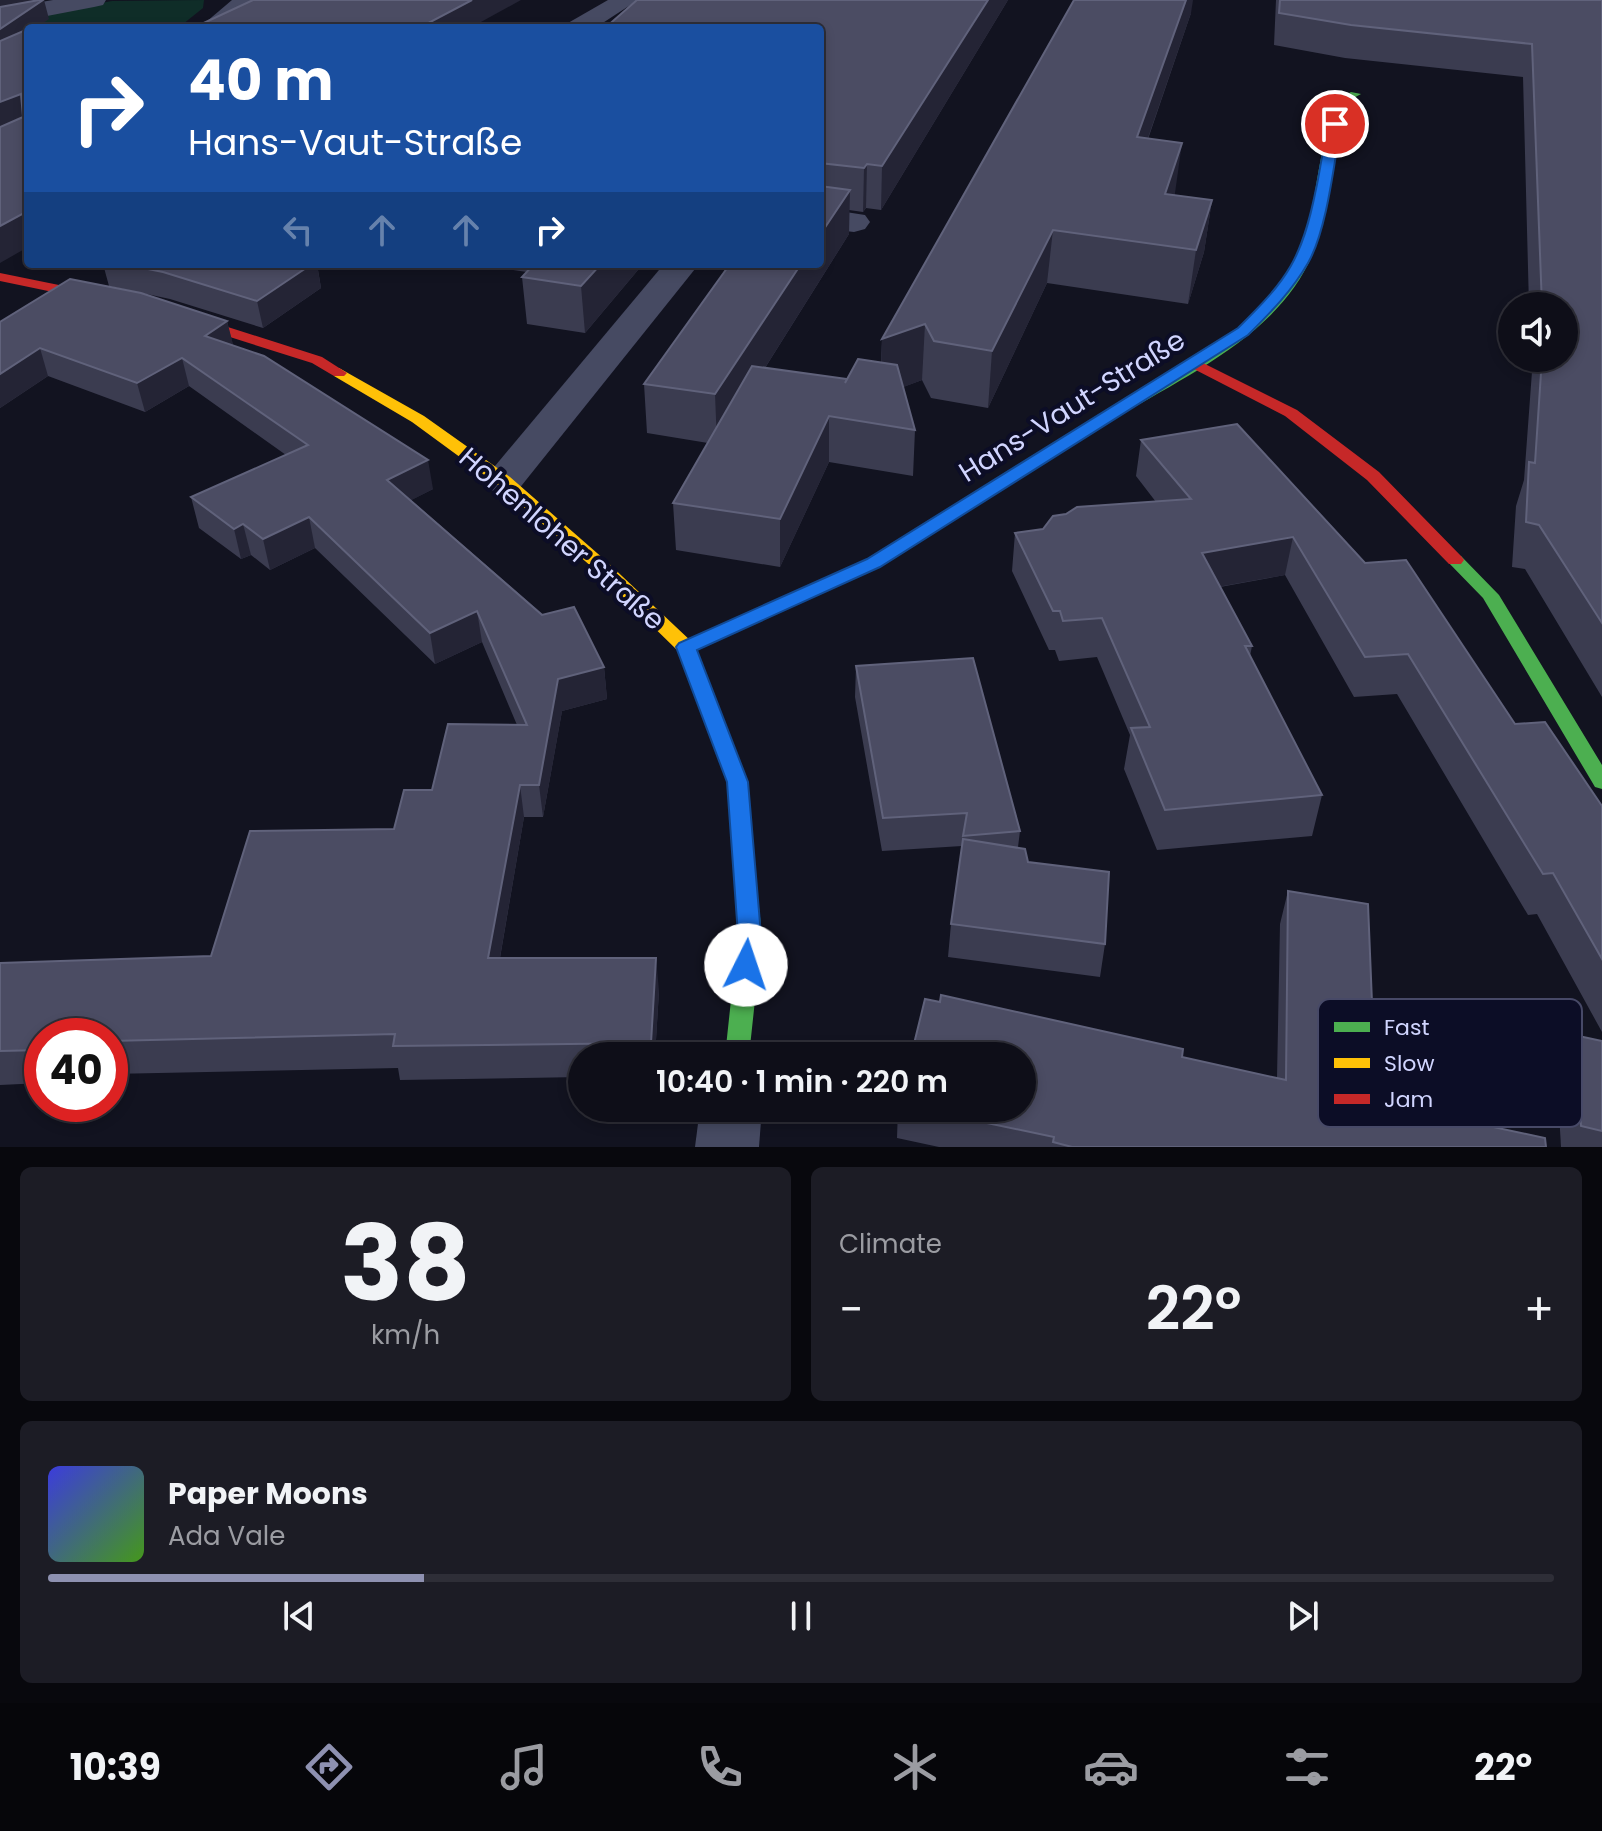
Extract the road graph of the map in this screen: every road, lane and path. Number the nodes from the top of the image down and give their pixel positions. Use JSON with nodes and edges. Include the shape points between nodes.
{"nodes":[{"id":1,"x":94,"y":0,"type":"edge"},
{"id":2,"x":247,"y":0,"type":"edge"},
{"id":3,"x":626,"y":0,"type":"edge"},
{"id":4,"x":0,"y":17,"type":"edge"},
{"id":5,"x":217,"y":24,"type":"edge"},
{"id":6,"x":584,"y":24,"type":"edge"},
{"id":7,"x":1355,"y":94,"type":"dead end"},
{"id":8,"x":824,"y":218,"type":"edge"},
{"id":9,"x":854,"y":222,"type":"dead end"},
{"id":10,"x":679,"y":268,"type":"edge"},
{"id":11,"x":0,"y":277,"type":"edge"},
{"id":12,"x":1193,"y":363,"type":"junction"},
{"id":13,"x":504,"y":481,"type":"junction"},
{"id":14,"x":686,"y":647,"type":"junction"},
{"id":15,"x":1602,"y":782,"type":"edge"},
{"id":16,"x":739,"y":1042,"type":"edge"},
{"id":17,"x":730,"y":1122,"type":"edge"},
{"id":18,"x":727,"y":1147,"type":"edge"}],
"edges":[{"from":1,"to":4,"type":"street"},
{"from":2,"to":5,"type":"street"},
{"from":3,"to":6,"type":"street"},
{"from":7,"to":12,"type":"street","name":"Hans-Vaut-Straße","via":[[1343,99],[1303,260],[1281,295],[1243,332]]},
{"from":8,"to":9,"type":"street"},
{"from":10,"to":13,"type":"street"},
{"from":11,"to":13,"type":"street","name":"Hohenloher Straße","via":[[157,309],[317,360],[418,419]]},
{"from":12,"to":14,"type":"street","name":"Hans-Vaut-Straße","via":[[873,563]]},
{"from":12,"to":15,"type":"street","via":[[1291,413],[1373,476],[1490,595]]},
{"from":13,"to":14,"type":"street","name":"Hohenloher Straße"},
{"from":14,"to":16,"type":"street","name":"Hohenloher Straße","via":[[738,782],[750,935]]},
{"from":17,"to":18,"type":"street"}]}
